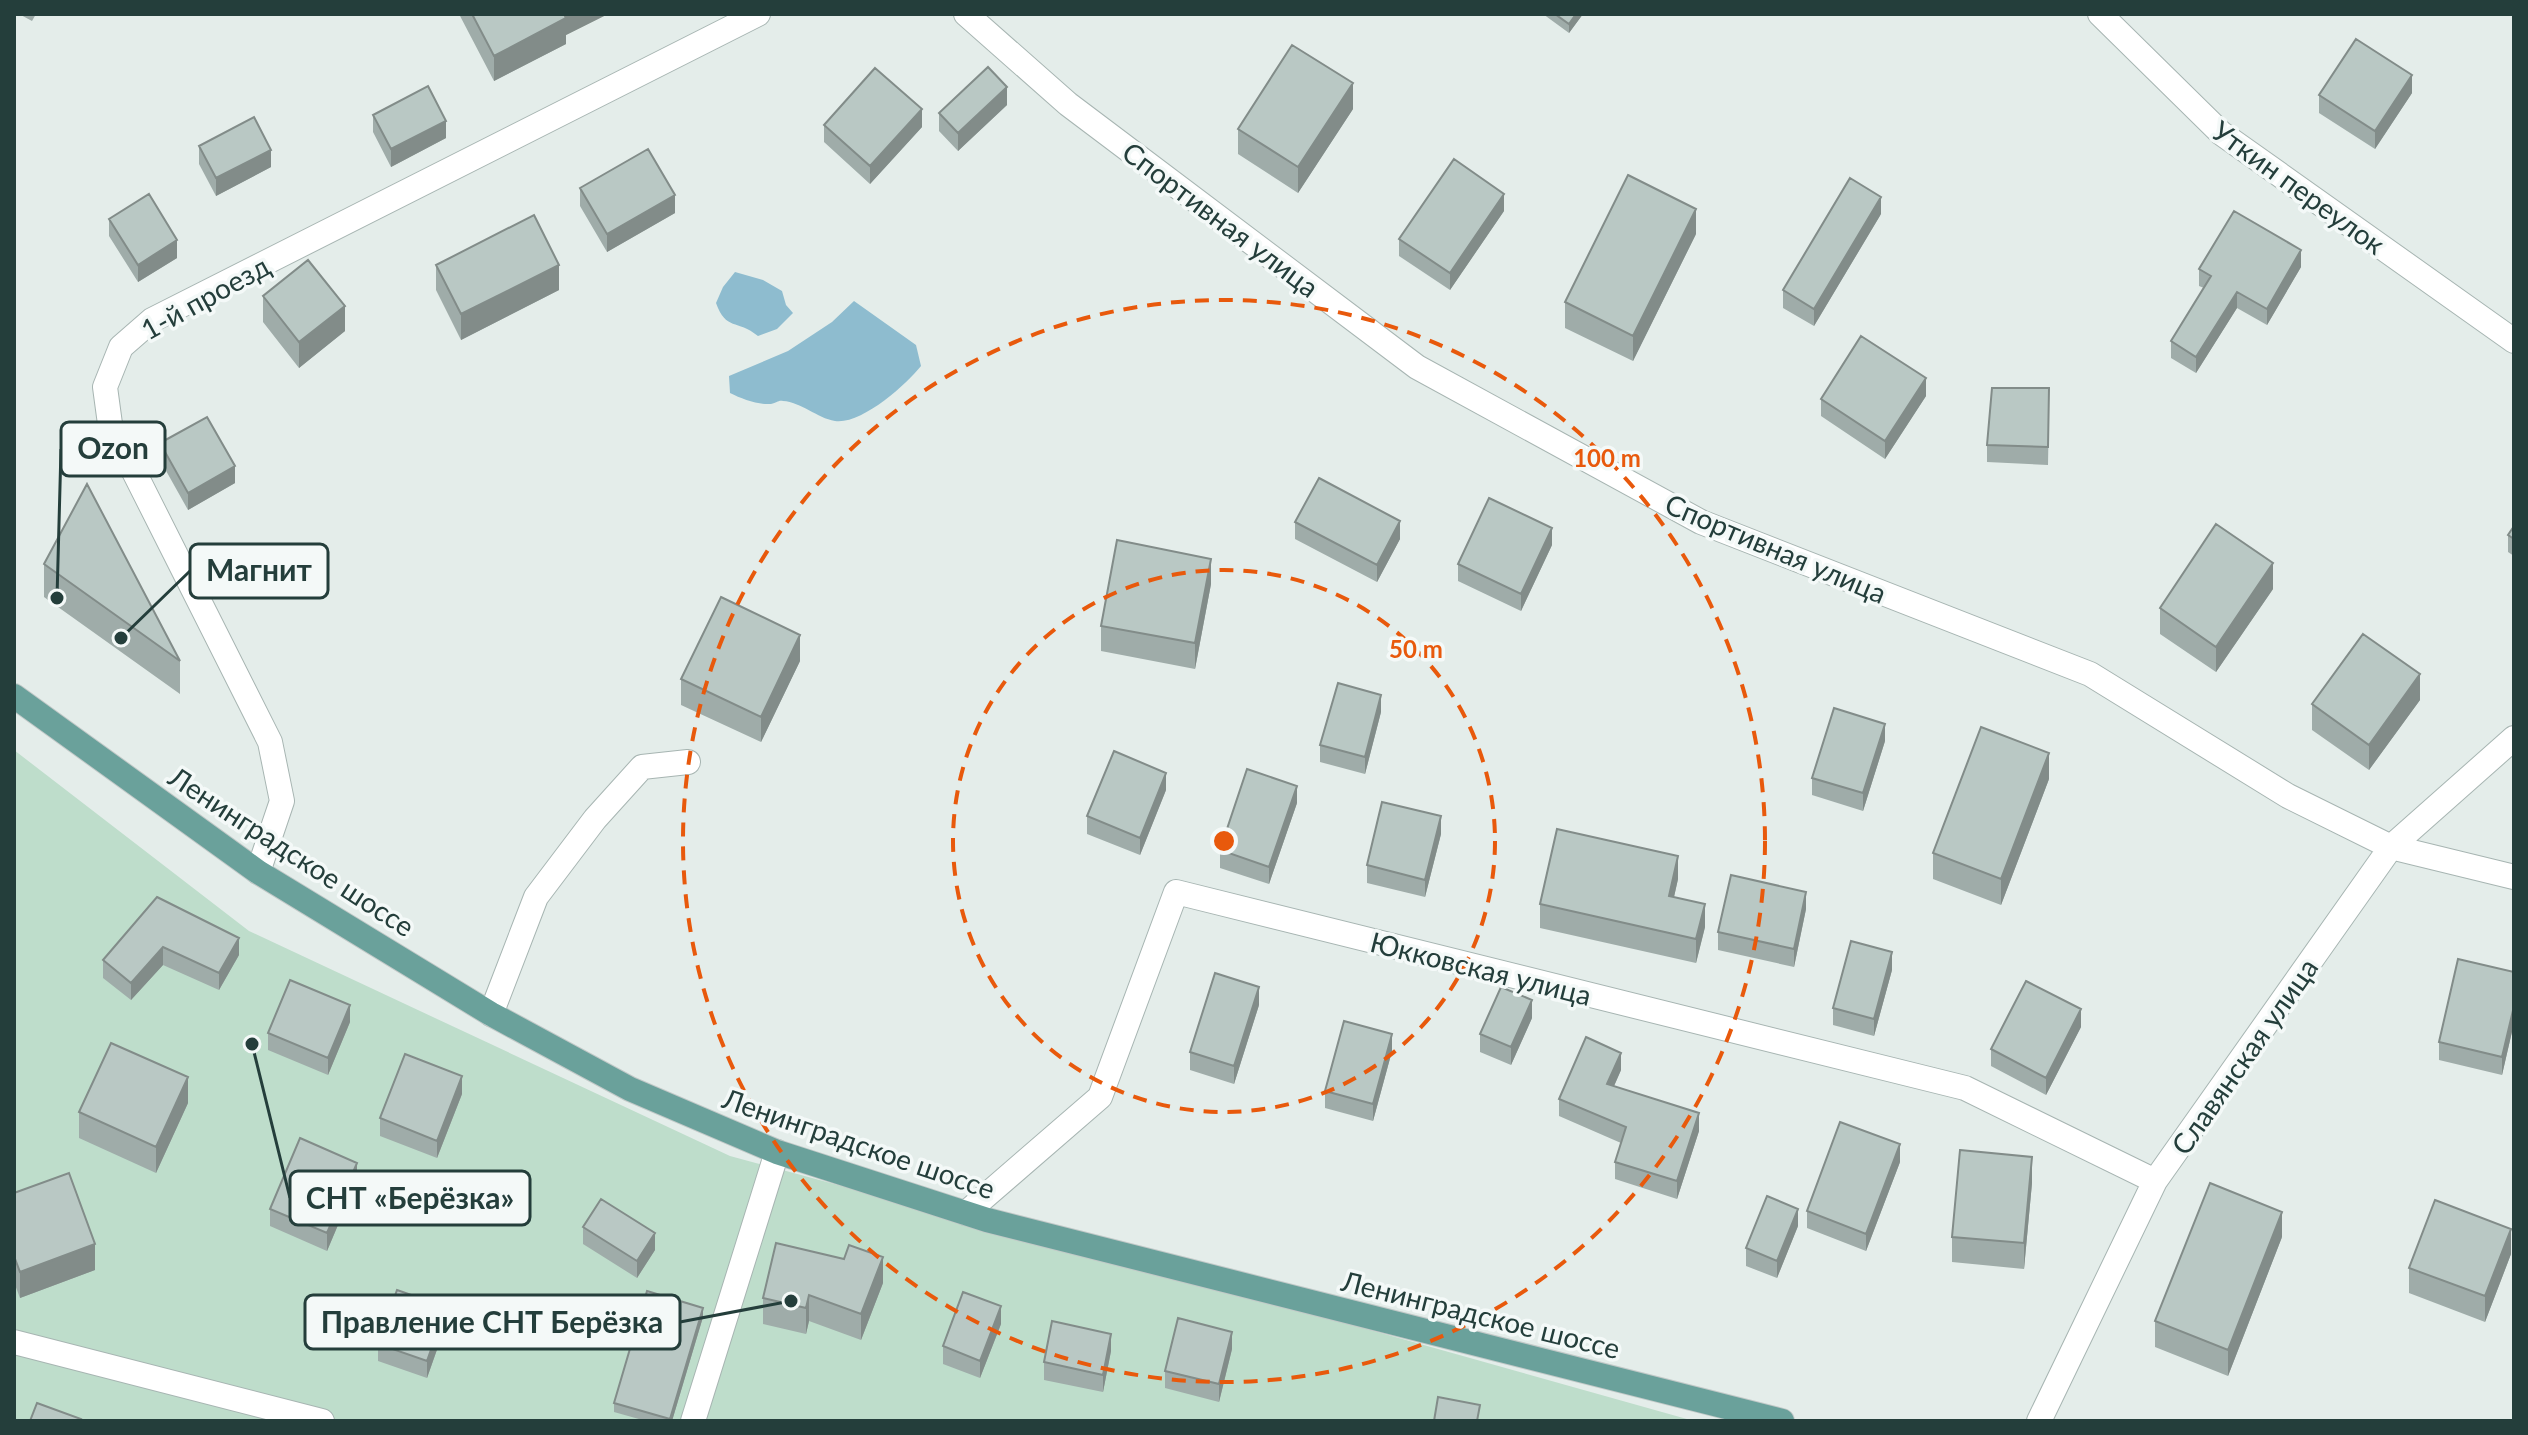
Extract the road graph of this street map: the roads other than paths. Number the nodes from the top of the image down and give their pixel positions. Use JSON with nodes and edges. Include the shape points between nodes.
{"nodes":[{"id":1,"x":758,"y":14,"type":"edge"},
{"id":2,"x":966,"y":14,"type":"edge"},
{"id":3,"x":2100,"y":14,"type":"edge"},
{"id":4,"x":2514,"y":341,"type":"edge"},
{"id":5,"x":14,"y":696,"type":"edge"},
{"id":6,"x":2514,"y":738,"type":"edge"},
{"id":7,"x":688,"y":762,"type":"dead end"},
{"id":8,"x":2391,"y":847,"type":"junction"},
{"id":9,"x":258,"y":872,"type":"junction"},
{"id":10,"x":2514,"y":877,"type":"edge"},
{"id":11,"x":491,"y":1014,"type":"junction"},
{"id":12,"x":777,"y":1152,"type":"junction"},
{"id":13,"x":2155,"y":1181,"type":"junction"},
{"id":14,"x":966,"y":1213,"type":"junction"},
{"id":15,"x":14,"y":1342,"type":"edge"},
{"id":16,"x":322,"y":1421,"type":"edge"},
{"id":17,"x":693,"y":1421,"type":"edge"},
{"id":18,"x":1782,"y":1421,"type":"edge"},
{"id":19,"x":2039,"y":1421,"type":"edge"}],
"edges":[{"from":1,"to":9,"type":"street","name":"1-й проезд","via":[[152,320],[121,347],[105,387],[110,424],[270,742],[282,801]]},
{"from":2,"to":8,"type":"street","name":"Спортивная улица","via":[[1068,104],[1417,367],[1701,522],[2090,674],[2288,796]]},
{"from":3,"to":4,"type":"street","name":"Уткин переулок","via":[[2221,133]]},
{"from":5,"to":9,"type":"main road","name":"Ленинградское шоссе"},
{"from":6,"to":8,"type":"street","name":"Славянская улица"},
{"from":7,"to":11,"type":"street","via":[[642,767],[595,819],[536,897]]},
{"from":8,"to":10,"type":"street","name":"Спортивная улица"},
{"from":8,"to":13,"type":"street","name":"Славянская улица"},
{"from":9,"to":11,"type":"main road","name":"Ленинградское шоссе"},
{"from":11,"to":12,"type":"main road","name":"Ленинградское шоссе","via":[[630,1089]]},
{"from":12,"to":14,"type":"main road","name":"Ленинградское шоссе"},
{"from":12,"to":17,"type":"street"},
{"from":13,"to":14,"type":"street","name":"Юкковская улица","via":[[1965,1088],[1176,892],[1100,1097]]},
{"from":13,"to":19,"type":"street","name":"Славянская улица"},
{"from":14,"to":18,"type":"main road","name":"Ленинградское шоссе"},
{"from":15,"to":16,"type":"street"}]}
